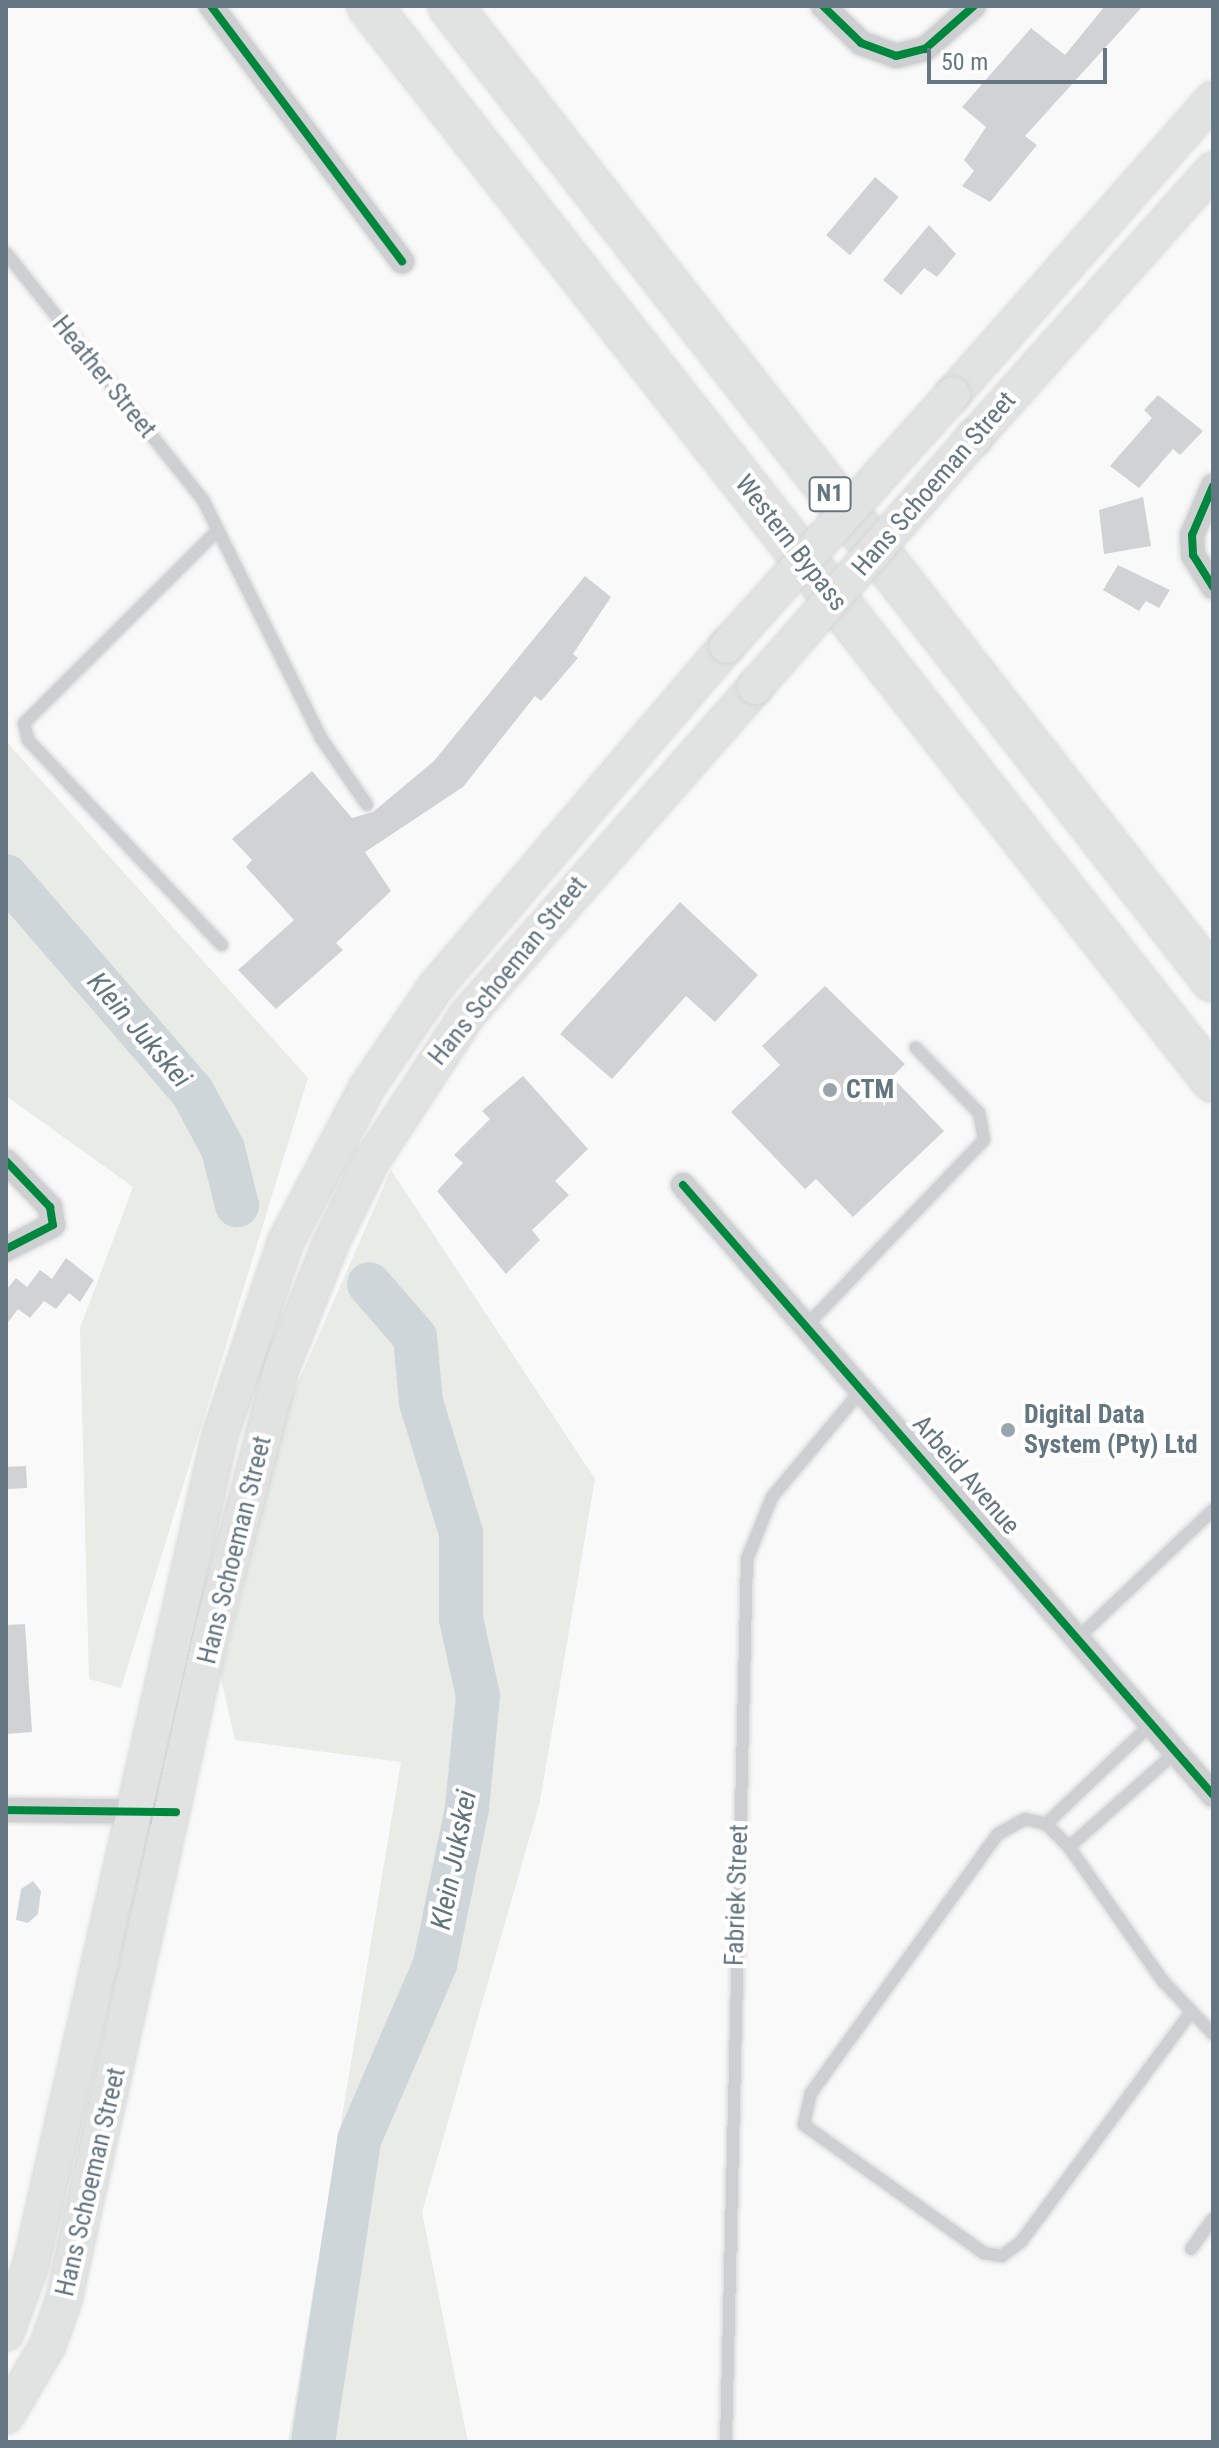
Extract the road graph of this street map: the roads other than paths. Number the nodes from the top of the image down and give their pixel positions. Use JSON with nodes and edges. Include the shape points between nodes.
{"nodes":[{"id":1,"x":211,"y":6,"type":"edge"},
{"id":2,"x":369,"y":6,"type":"edge"},
{"id":3,"x":450,"y":6,"type":"edge"},
{"id":4,"x":823,"y":6,"type":"edge"},
{"id":5,"x":974,"y":6,"type":"edge"},
{"id":6,"x":1213,"y":99,"type":"edge"},
{"id":7,"x":1213,"y":170,"type":"edge"},
{"id":8,"x":6,"y":253,"type":"edge"},
{"id":9,"x":402,"y":261,"type":"dead end"},
{"id":10,"x":1213,"y":486,"type":"edge"},
{"id":11,"x":217,"y":531,"type":"junction"},
{"id":12,"x":1208,"y":582,"type":"edge"},
{"id":13,"x":367,"y":805,"type":"dead end"},
{"id":14,"x":222,"y":945,"type":"dead end"},
{"id":15,"x":1213,"y":980,"type":"edge"},
{"id":16,"x":916,"y":1048,"type":"dead end"},
{"id":17,"x":1213,"y":1080,"type":"edge"},
{"id":18,"x":6,"y":1161,"type":"edge"},
{"id":19,"x":683,"y":1185,"type":"dead end"},
{"id":20,"x":6,"y":1249,"type":"edge"},
{"id":21,"x":809,"y":1323,"type":"junction"},
{"id":22,"x":864,"y":1387,"type":"junction"},
{"id":23,"x":1213,"y":1510,"type":"edge"},
{"id":24,"x":1079,"y":1637,"type":"junction"},
{"id":25,"x":1152,"y":1723,"type":"junction"},
{"id":26,"x":1176,"y":1752,"type":"junction"},
{"id":27,"x":1213,"y":1795,"type":"edge"},
{"id":28,"x":134,"y":1806,"type":"junction"},
{"id":29,"x":6,"y":1810,"type":"edge"},
{"id":30,"x":176,"y":1812,"type":"junction"},
{"id":31,"x":1046,"y":1824,"type":"junction"},
{"id":32,"x":1069,"y":1847,"type":"junction"},
{"id":33,"x":1191,"y":2012,"type":"junction"},
{"id":34,"x":1213,"y":2034,"type":"edge"},
{"id":35,"x":1213,"y":2219,"type":"edge"},
{"id":36,"x":1191,"y":2249,"type":"dead end"},
{"id":37,"x":6,"y":2333,"type":"edge"},
{"id":38,"x":6,"y":2416,"type":"edge"},
{"id":39,"x":726,"y":2442,"type":"edge"}],
"edges":[{"from":1,"to":9,"type":"street"},
{"from":2,"to":17,"type":"highway","name":"Western Bypass","number":"N1"},
{"from":3,"to":15,"type":"highway","number":"N1"},
{"from":4,"to":5,"type":"street","via":[[861,43],[896,56],[925,49]]},
{"from":6,"to":28,"type":"main road","name":"Hans Schoeman Street","bridge":true,"via":[[491,914],[400,1037],[334,1146],[270,1281],[216,1449]]},
{"from":7,"to":30,"type":"main road","name":"Hans Schoeman Street","bridge":true,"via":[[468,1014],[371,1162],[296,1326],[209,1642]]},
{"from":8,"to":11,"type":"lane","name":"Heather Street","via":[[203,500]]},
{"from":10,"to":12,"type":"street","via":[[1192,535]]},
{"from":11,"to":13,"type":"lane","name":"Heather Street","via":[[321,738]]},
{"from":11,"to":14,"type":"lane","via":[[24,723],[28,740]]},
{"from":16,"to":21,"type":"lane","via":[[979,1113],[984,1140]]},
{"from":18,"to":20,"type":"street","via":[[50,1207],[53,1225]]},
{"from":19,"to":21,"type":"street","name":"Arbeid Avenue"},
{"from":21,"to":22,"type":"street","name":"Arbeid Avenue"},
{"from":22,"to":24,"type":"street","name":"Arbeid Avenue"},
{"from":22,"to":39,"type":"lane","name":"Fabriek Street","via":[[772,1497],[747,1559]]},
{"from":23,"to":24,"type":"lane"},
{"from":24,"to":25,"type":"street","name":"Arbeid Avenue"},
{"from":25,"to":26,"type":"street","name":"Arbeid Avenue"},
{"from":25,"to":31,"type":"lane"},
{"from":26,"to":27,"type":"street","name":"Arbeid Avenue"},
{"from":26,"to":32,"type":"lane"},
{"from":28,"to":29,"type":"street"},
{"from":28,"to":30,"type":"street"},
{"from":28,"to":37,"type":"main road","name":"Hans Schoeman Street","via":[[31,2264]]},
{"from":30,"to":38,"type":"main road","name":"Hans Schoeman Street","via":[[64,2299],[48,2345]]},
{"from":31,"to":32,"type":"lane"},
{"from":31,"to":33,"type":"lane","via":[[1025,1819],[998,1834],[811,2093],[804,2125],[984,2253],[1002,2256],[1021,2242]]},
{"from":32,"to":33,"type":"lane"},
{"from":33,"to":34,"type":"lane"},
{"from":35,"to":36,"type":"lane"}]}
